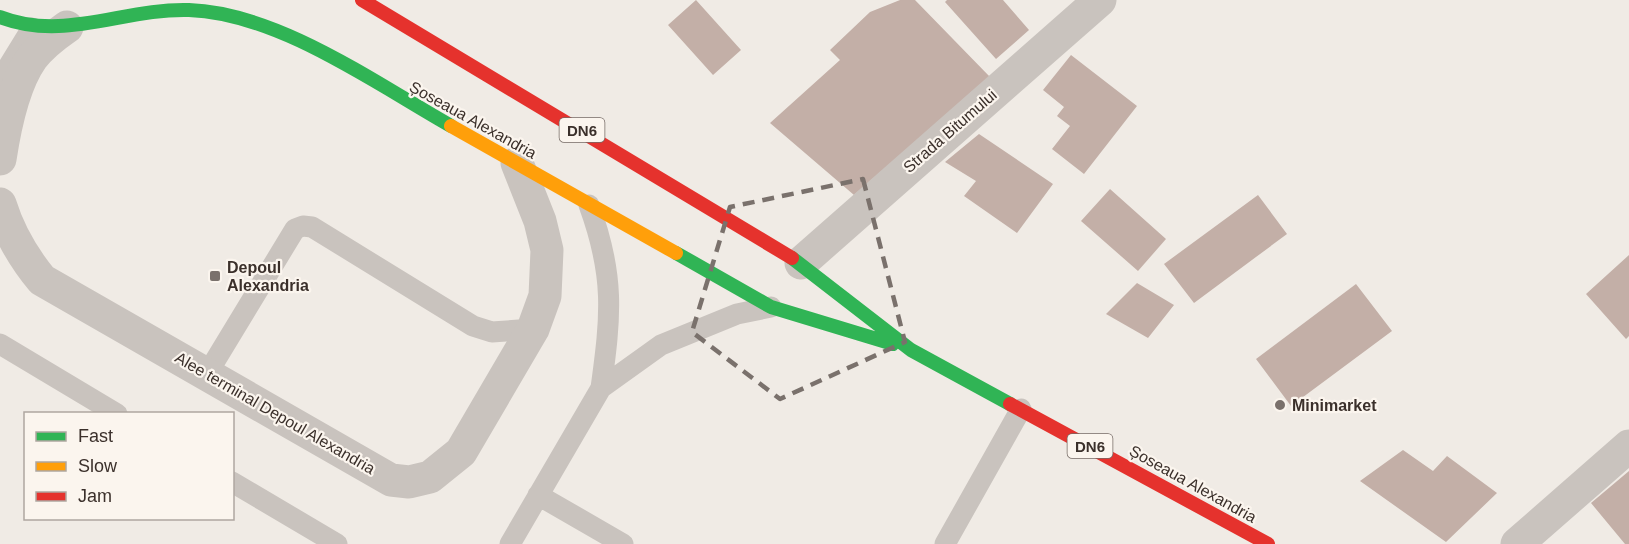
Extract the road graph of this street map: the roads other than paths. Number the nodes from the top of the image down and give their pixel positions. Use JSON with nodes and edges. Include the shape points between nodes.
{"nodes":[{"id":1,"x":1100,"y":0,"type":"edge"},
{"id":2,"x":373,"y":2,"type":"edge"},
{"id":3,"x":97,"y":6,"type":"dead end"},
{"id":4,"x":0,"y":17,"type":"edge"},
{"id":5,"x":67,"y":27,"type":"junction"},
{"id":6,"x":32,"y":28,"type":"junction"},
{"id":7,"x":0,"y":80,"type":"edge"},
{"id":8,"x":0,"y":159,"type":"edge"},
{"id":9,"x":517,"y":163,"type":"junction"},
{"id":10,"x":0,"y":204,"type":"edge"},
{"id":11,"x":589,"y":205,"type":"junction"},
{"id":12,"x":801,"y":263,"type":"junction"},
{"id":13,"x":771,"y":307,"type":"junction"},
{"id":14,"x":533,"y":329,"type":"junction"},
{"id":15,"x":0,"y":344,"type":"edge"},
{"id":16,"x":912,"y":350,"type":"junction"},
{"id":17,"x":207,"y":374,"type":"junction"},
{"id":18,"x":601,"y":388,"type":"junction"},
{"id":19,"x":1021,"y":410,"type":"junction"},
{"id":20,"x":114,"y":412,"type":"edge"},
{"id":21,"x":1629,"y":446,"type":"edge"},
{"id":22,"x":234,"y":483,"type":"edge"},
{"id":23,"x":538,"y":495,"type":"junction"},
{"id":24,"x":337,"y":544,"type":"edge"},
{"id":25,"x":510,"y":544,"type":"edge"},
{"id":26,"x":623,"y":544,"type":"edge"},
{"id":27,"x":945,"y":544,"type":"edge"},
{"id":28,"x":1268,"y":544,"type":"edge"},
{"id":29,"x":1517,"y":544,"type":"edge"}],
"edges":[{"from":1,"to":12,"type":"street","name":"Strada Bitumului"},
{"from":2,"to":12,"type":"main road","name":"Șoseaua Alexandria","number":"DN6"},
{"from":3,"to":5,"type":"main road"},
{"from":4,"to":6,"type":"main road","name":"Șoseaua Alexandria","number":"DN6"},
{"from":5,"to":6,"type":"main road","name":"Șoseaua Alexandria","number":"DN6"},
{"from":5,"to":8,"type":"street","via":[[32,59],[7,120]]},
{"from":5,"to":9,"type":"main road","name":"Șoseaua Alexandria","number":"DN6","via":[[153,12],[233,14],[291,36]]},
{"from":6,"to":7,"type":"lane"},
{"from":9,"to":11,"type":"main road","name":"Șoseaua Alexandria","number":"DN6"},
{"from":9,"to":14,"type":"street","name":"Alee terminal Depoul Alexandria","via":[[547,250],[545,296]]},
{"from":10,"to":17,"type":"street","name":"Alee terminal Depoul Alexandria","via":[[9,233],[42,280]]},
{"from":11,"to":13,"type":"main road","name":"Șoseaua Alexandria","number":"DN6"},
{"from":11,"to":18,"type":"lane","via":[[609,275]]},
{"from":12,"to":16,"type":"main road","name":"Șoseaua Alexandria","number":"DN6"},
{"from":13,"to":16,"type":"main road","name":"Șoseaua Alexandria","number":"DN6"},
{"from":13,"to":18,"type":"lane","via":[[737,314],[679,337],[631,364]]},
{"from":14,"to":17,"type":"street","name":"Alee terminal Depoul Alexandria","via":[[461,452],[430,477],[409,482],[391,480]]},
{"from":14,"to":17,"type":"lane","via":[[492,332],[473,326],[312,227],[303,226],[295,230]]},
{"from":15,"to":20,"type":"lane"},
{"from":16,"to":19,"type":"main road","name":"Șoseaua Alexandria","number":"DN6"},
{"from":18,"to":23,"type":"lane"},
{"from":19,"to":27,"type":"lane"},
{"from":19,"to":28,"type":"main road","name":"Șoseaua Alexandria","number":"DN6"},
{"from":21,"to":29,"type":"street"},
{"from":22,"to":24,"type":"lane"},
{"from":23,"to":25,"type":"lane"},
{"from":23,"to":26,"type":"lane"}]}
